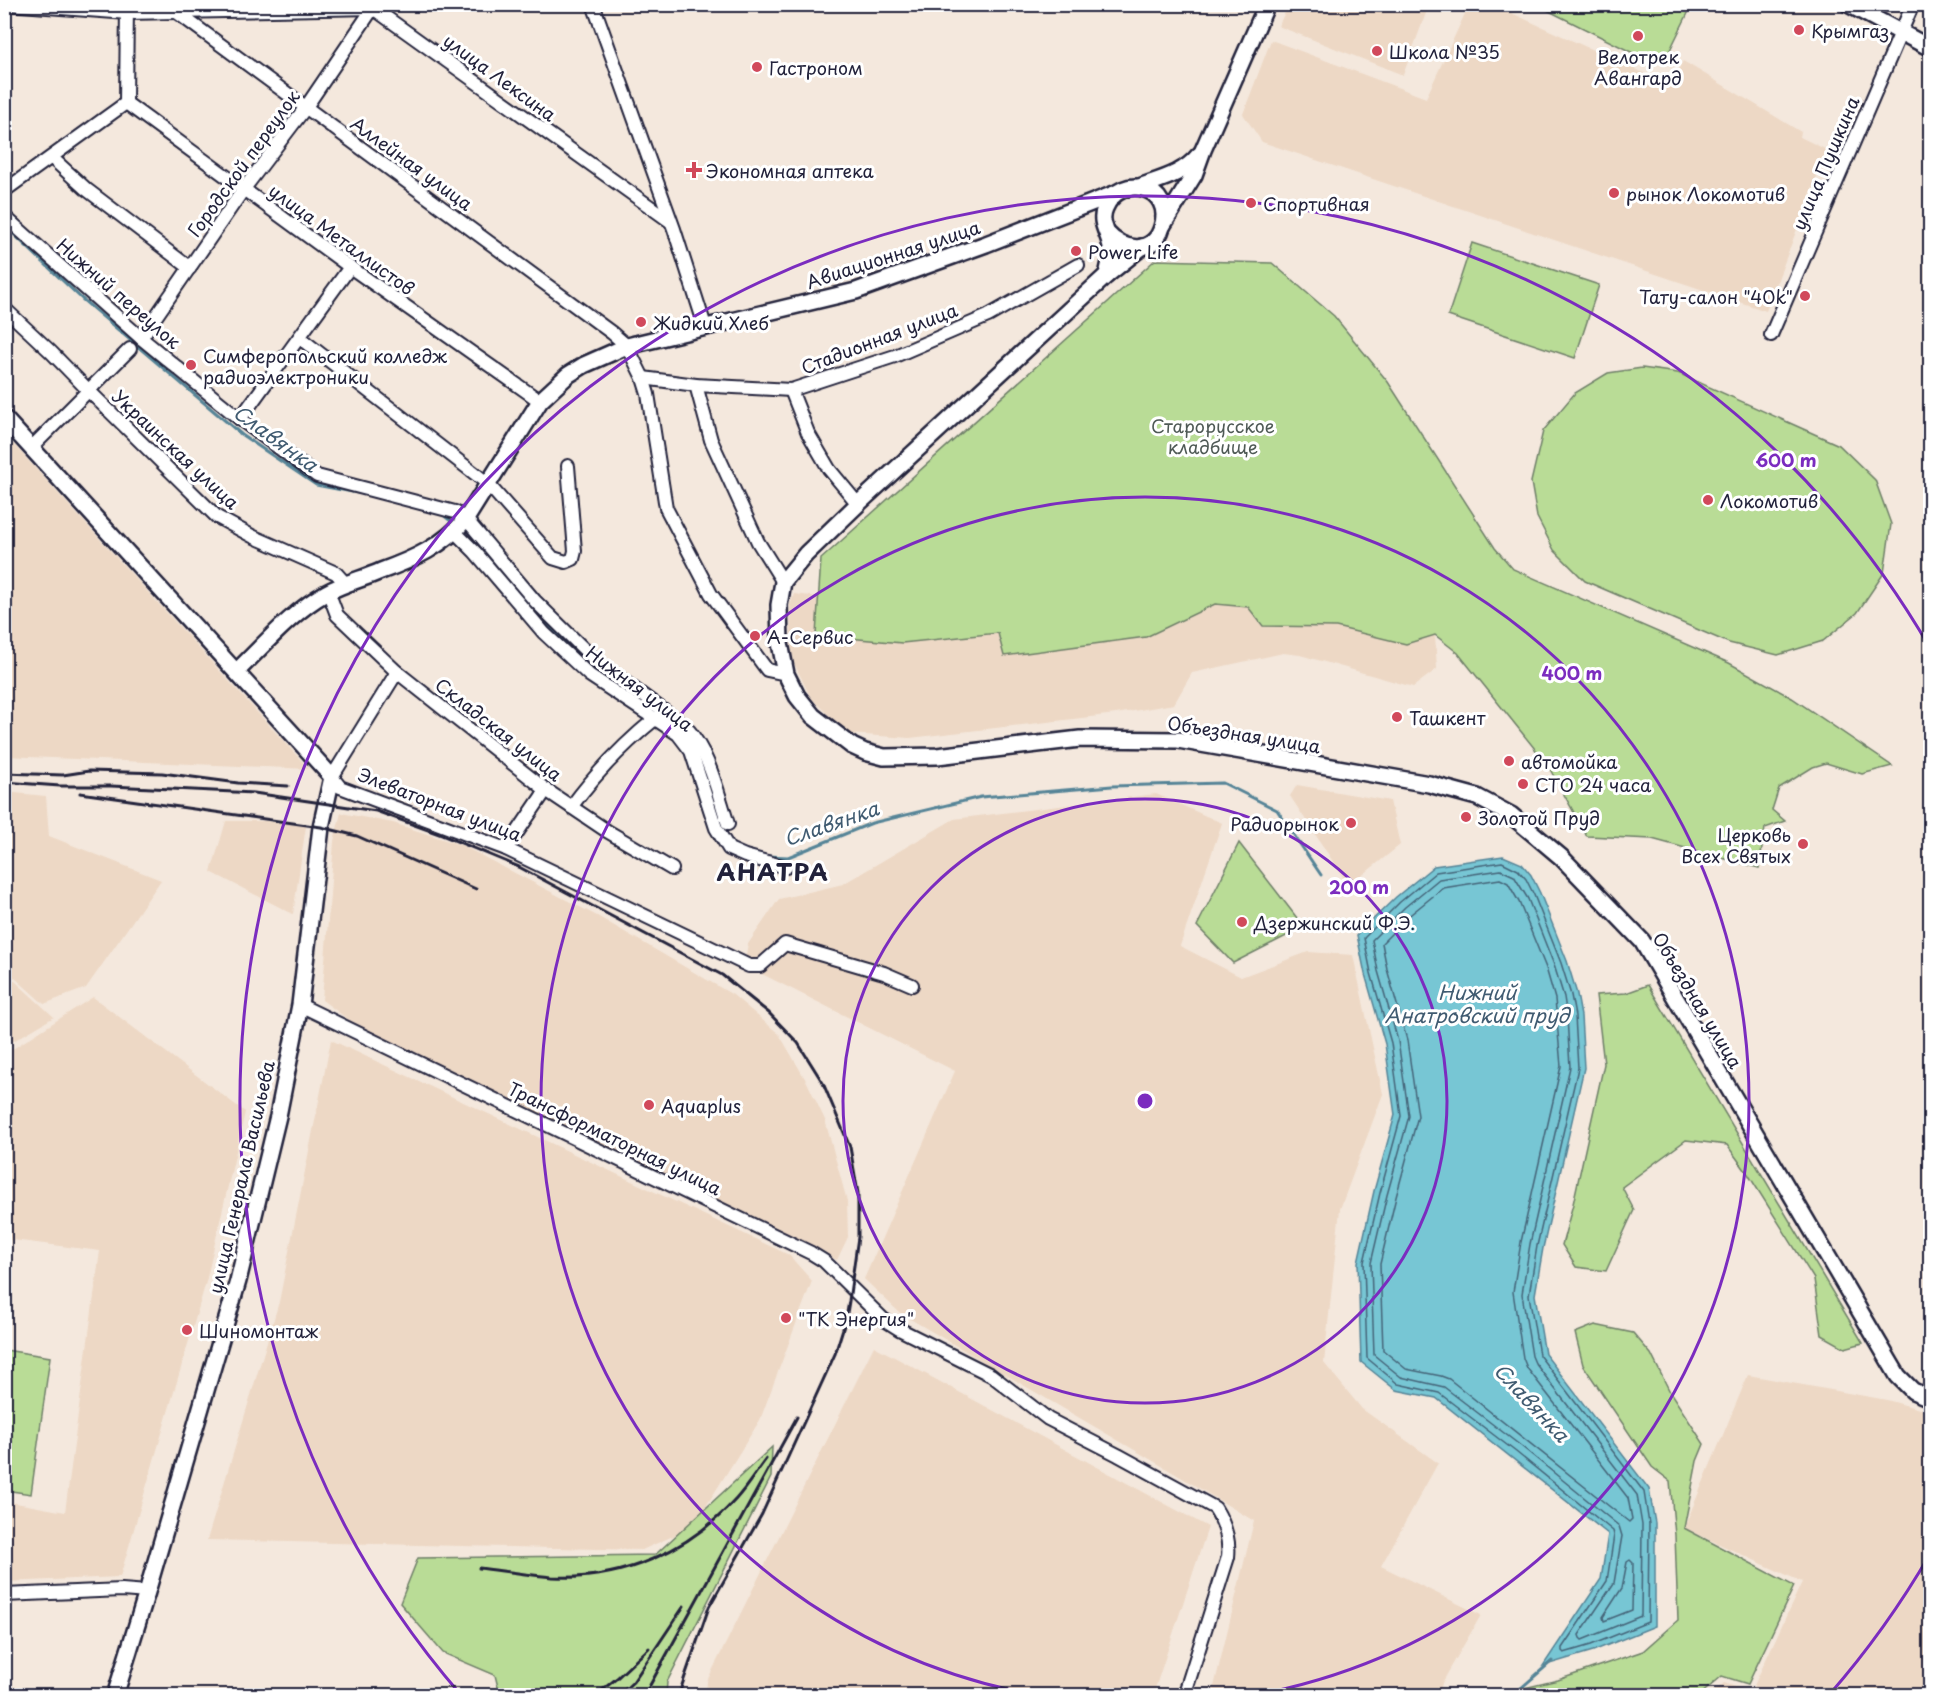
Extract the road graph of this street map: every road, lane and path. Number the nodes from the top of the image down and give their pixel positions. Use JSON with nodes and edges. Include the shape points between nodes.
{"nodes":[{"id":1,"x":7,"y":4,"type":"edge"},
{"id":2,"x":593,"y":4,"type":"edge"},
{"id":3,"x":1267,"y":4,"type":"edge"},
{"id":4,"x":1848,"y":4,"type":"edge"},
{"id":5,"x":1913,"y":4,"type":"edge"},
{"id":6,"x":374,"y":8,"type":"junction"},
{"id":7,"x":127,"y":9,"type":"edge"},
{"id":8,"x":175,"y":11,"type":"junction"},
{"id":9,"x":1901,"y":32,"type":"junction"},
{"id":10,"x":1930,"y":48,"type":"edge"},
{"id":11,"x":126,"y":103,"type":"junction"},
{"id":12,"x":306,"y":107,"type":"junction"},
{"id":13,"x":1203,"y":150,"type":"junction"},
{"id":14,"x":52,"y":158,"type":"junction"},
{"id":15,"x":1139,"y":187,"type":"junction"},
{"id":16,"x":243,"y":190,"type":"junction"},
{"id":17,"x":4,"y":191,"type":"edge"},
{"id":18,"x":1114,"y":194,"type":"junction"},
{"id":19,"x":1076,"y":209,"type":"junction"},
{"id":20,"x":4,"y":216,"type":"edge"},
{"id":21,"x":670,"y":221,"type":"junction"},
{"id":22,"x":1163,"y":225,"type":"junction"},
{"id":23,"x":1105,"y":229,"type":"junction"},
{"id":24,"x":1142,"y":247,"type":"junction"},
{"id":25,"x":1078,"y":265,"type":"dead end"},
{"id":26,"x":350,"y":267,"type":"junction"},
{"id":27,"x":190,"y":268,"type":"junction"},
{"id":28,"x":1107,"y":275,"type":"junction"},
{"id":29,"x":4,"y":308,"type":"edge"},
{"id":30,"x":705,"y":326,"type":"junction"},
{"id":31,"x":1771,"y":335,"type":"dead end"},
{"id":32,"x":141,"y":338,"type":"junction"},
{"id":33,"x":300,"y":338,"type":"junction"},
{"id":34,"x":627,"y":346,"type":"junction"},
{"id":35,"x":130,"y":349,"type":"dead end"},
{"id":36,"x":643,"y":378,"type":"junction"},
{"id":37,"x":696,"y":386,"type":"junction"},
{"id":38,"x":88,"y":390,"type":"junction"},
{"id":39,"x":791,"y":390,"type":"junction"},
{"id":40,"x":540,"y":401,"type":"junction"},
{"id":41,"x":4,"y":418,"type":"edge"},
{"id":42,"x":240,"y":419,"type":"junction"},
{"id":43,"x":32,"y":447,"type":"junction"},
{"id":44,"x":568,"y":466,"type":"dead end"},
{"id":45,"x":487,"y":483,"type":"junction"},
{"id":46,"x":858,"y":504,"type":"junction"},
{"id":47,"x":466,"y":519,"type":"junction"},
{"id":48,"x":454,"y":532,"type":"junction"},
{"id":49,"x":783,"y":582,"type":"junction"},
{"id":50,"x":345,"y":583,"type":"junction"},
{"id":51,"x":328,"y":591,"type":"junction"},
{"id":52,"x":237,"y":671,"type":"junction"},
{"id":53,"x":397,"y":672,"type":"junction"},
{"id":54,"x":786,"y":674,"type":"junction"},
{"id":55,"x":656,"y":718,"type":"junction"},
{"id":56,"x":332,"y":777,"type":"junction"},
{"id":57,"x":546,"y":790,"type":"junction"},
{"id":58,"x":571,"y":807,"type":"junction"},
{"id":59,"x":728,"y":824,"type":"dead end"},
{"id":60,"x":506,"y":849,"type":"junction"},
{"id":61,"x":786,"y":867,"type":"dead end"},
{"id":62,"x":672,"y":869,"type":"dead end"},
{"id":63,"x":912,"y":985,"type":"dead end"},
{"id":64,"x":300,"y":1005,"type":"junction"},
{"id":65,"x":1930,"y":1398,"type":"edge"},
{"id":66,"x":147,"y":1592,"type":"junction"},
{"id":67,"x":4,"y":1595,"type":"edge"},
{"id":68,"x":115,"y":1695,"type":"edge"},
{"id":69,"x":1184,"y":1695,"type":"edge"}],
"edges":[{"from":1,"to":7,"type":"street"},
{"from":2,"to":21,"type":"street"},
{"from":3,"to":13,"type":"main road"},
{"from":4,"to":9,"type":"main road"},
{"from":5,"to":9,"type":"street","name":"улица Пушкина"},
{"from":6,"to":8,"type":"street"},
{"from":6,"to":12,"type":"street","name":"Городской переулок"},
{"from":6,"to":21,"type":"street","name":"улица Лексина"},
{"from":7,"to":8,"type":"street"},
{"from":7,"to":11,"type":"street"},
{"from":8,"to":12,"type":"street","name":"Аллейная улица"},
{"from":9,"to":10,"type":"main road"},
{"from":9,"to":31,"type":"street","name":"улица Пушкина"},
{"from":11,"to":14,"type":"street"},
{"from":11,"to":16,"type":"street","name":"улица Металлистов"},
{"from":12,"to":16,"type":"street","name":"Городской переулок"},
{"from":12,"to":34,"type":"street","name":"Аллейная улица"},
{"from":13,"to":15,"type":"main road","via":[[1183,170]]},
{"from":13,"to":22,"type":"main road","via":[[1194,175]]},
{"from":14,"to":17,"type":"street"},
{"from":14,"to":27,"type":"street","via":[[86,189]]},
{"from":15,"to":18,"type":"main road"},
{"from":15,"to":22,"type":"main road","via":[[1149,190],[1161,202]]},
{"from":16,"to":26,"type":"street","name":"улица Металлистов"},
{"from":16,"to":27,"type":"street","name":"Городской переулок"},
{"from":18,"to":19,"type":"main road","name":"Авиационная улица"},
{"from":18,"to":23,"type":"main road","via":[[1104,210]]},
{"from":19,"to":23,"type":"main road","via":[[1089,213]]},
{"from":19,"to":30,"type":"main road","name":"Авиационная улица","via":[[856,291]]},
{"from":20,"to":32,"type":"street","name":"Нижний переулок"},
{"from":21,"to":30,"type":"street"},
{"from":22,"to":24,"type":"main road","via":[[1158,237]]},
{"from":23,"to":24,"type":"main road","via":[[1114,242],[1128,248]]},
{"from":23,"to":28,"type":"main road","via":[[1112,250]]},
{"from":24,"to":28,"type":"main road"},
{"from":25,"to":39,"type":"street","name":"Стадионная улица","via":[[988,316],[895,356]]},
{"from":26,"to":33,"type":"street"},
{"from":26,"to":40,"type":"street","name":"улица Металлистов"},
{"from":27,"to":32,"type":"street","name":"Городской переулок"},
{"from":28,"to":46,"type":"main road"},
{"from":29,"to":38,"type":"street","name":"Украинская улица"},
{"from":30,"to":34,"type":"main road","name":"Авиационная улица"},
{"from":32,"to":42,"type":"street","name":"Нижний переулок"},
{"from":33,"to":42,"type":"street"},
{"from":33,"to":45,"type":"street"},
{"from":34,"to":36,"type":"street"},
{"from":34,"to":40,"type":"main road","name":"Авиационная улица","via":[[568,375]]},
{"from":35,"to":38,"type":"street"},
{"from":36,"to":37,"type":"street","name":"Стадионная улица"},
{"from":36,"to":54,"type":"street","via":[[666,508],[711,594],[767,670]]},
{"from":37,"to":39,"type":"street","name":"Стадионная улица"},
{"from":37,"to":49,"type":"street","via":[[711,441],[758,542]]},
{"from":38,"to":43,"type":"street"},
{"from":38,"to":50,"type":"street","name":"Украинская улица","via":[[217,517],[336,573]]},
{"from":39,"to":46,"type":"street","via":[[808,433],[829,469]]},
{"from":40,"to":45,"type":"main road","name":"Авиационная улица"},
{"from":41,"to":43,"type":"main road","name":"Элеваторная улица"},
{"from":42,"to":47,"type":"street","name":"Нижний переулок","via":[[317,476],[454,512]]},
{"from":43,"to":52,"type":"main road","name":"Элеваторная улица"},
{"from":44,"to":45,"type":"street","via":[[575,551],[573,559],[566,562],[553,558]]},
{"from":45,"to":47,"type":"main road","name":"Авиационная улица"},
{"from":46,"to":49,"type":"main road"},
{"from":47,"to":48,"type":"main road","name":"Авиационная улица"},
{"from":47,"to":59,"type":"street","name":"Нижняя улица","via":[[535,601],[596,662],[686,727],[703,751]]},
{"from":48,"to":50,"type":"main road","name":"Авиационная улица","via":[[432,550]]},
{"from":48,"to":55,"type":"street","name":"Нижняя улица","via":[[544,633],[589,675]]},
{"from":49,"to":54,"type":"main road","name":"Объездная улица","via":[[778,625]]},
{"from":50,"to":51,"type":"main road","name":"Авиационная улица"},
{"from":51,"to":52,"type":"main road","name":"Авиационная улица","via":[[308,603]]},
{"from":51,"to":53,"type":"street","name":"Складская улица","via":[[337,615]]},
{"from":52,"to":56,"type":"main road","name":"Элеваторная улица"},
{"from":53,"to":56,"type":"street","name":"улица Генерала Васильева"},
{"from":53,"to":57,"type":"street","name":"Складская улица"},
{"from":54,"to":65,"type":"main road","name":"Объездная улица","via":[[813,716],[852,746],[884,757],[937,756],[1080,739],[1178,740],[1429,784],[1477,797],[1511,815],[1561,857],[1642,941],[1898,1376],[1913,1391]]},
{"from":55,"to":58,"type":"street","via":[[613,756]]},
{"from":55,"to":61,"type":"street","name":"Нижняя улица","via":[[678,734],[691,750],[716,828],[729,849]]},
{"from":56,"to":60,"type":"street","name":"Элеваторная улица","via":[[340,787]]},
{"from":56,"to":64,"type":"main road","name":"улица Генерала Васильева","via":[[321,827]]},
{"from":57,"to":58,"type":"street","name":"Складская улица"},
{"from":57,"to":60,"type":"street"},
{"from":58,"to":62,"type":"street","name":"Складская улица"},
{"from":60,"to":63,"type":"street","name":"Элеваторная улица","via":[[749,966],[760,966],[786,944]]},
{"from":64,"to":66,"type":"main road","name":"улица Генерала Васильева","via":[[238,1281]]},
{"from":64,"to":69,"type":"street","name":"Трансформаторная улица","via":[[811,1253],[898,1329],[991,1375],[1048,1419],[1215,1508],[1226,1531],[1228,1557]]},
{"from":66,"to":67,"type":"street"},
{"from":66,"to":68,"type":"main road","name":"улица Генерала Васильева"}]}
